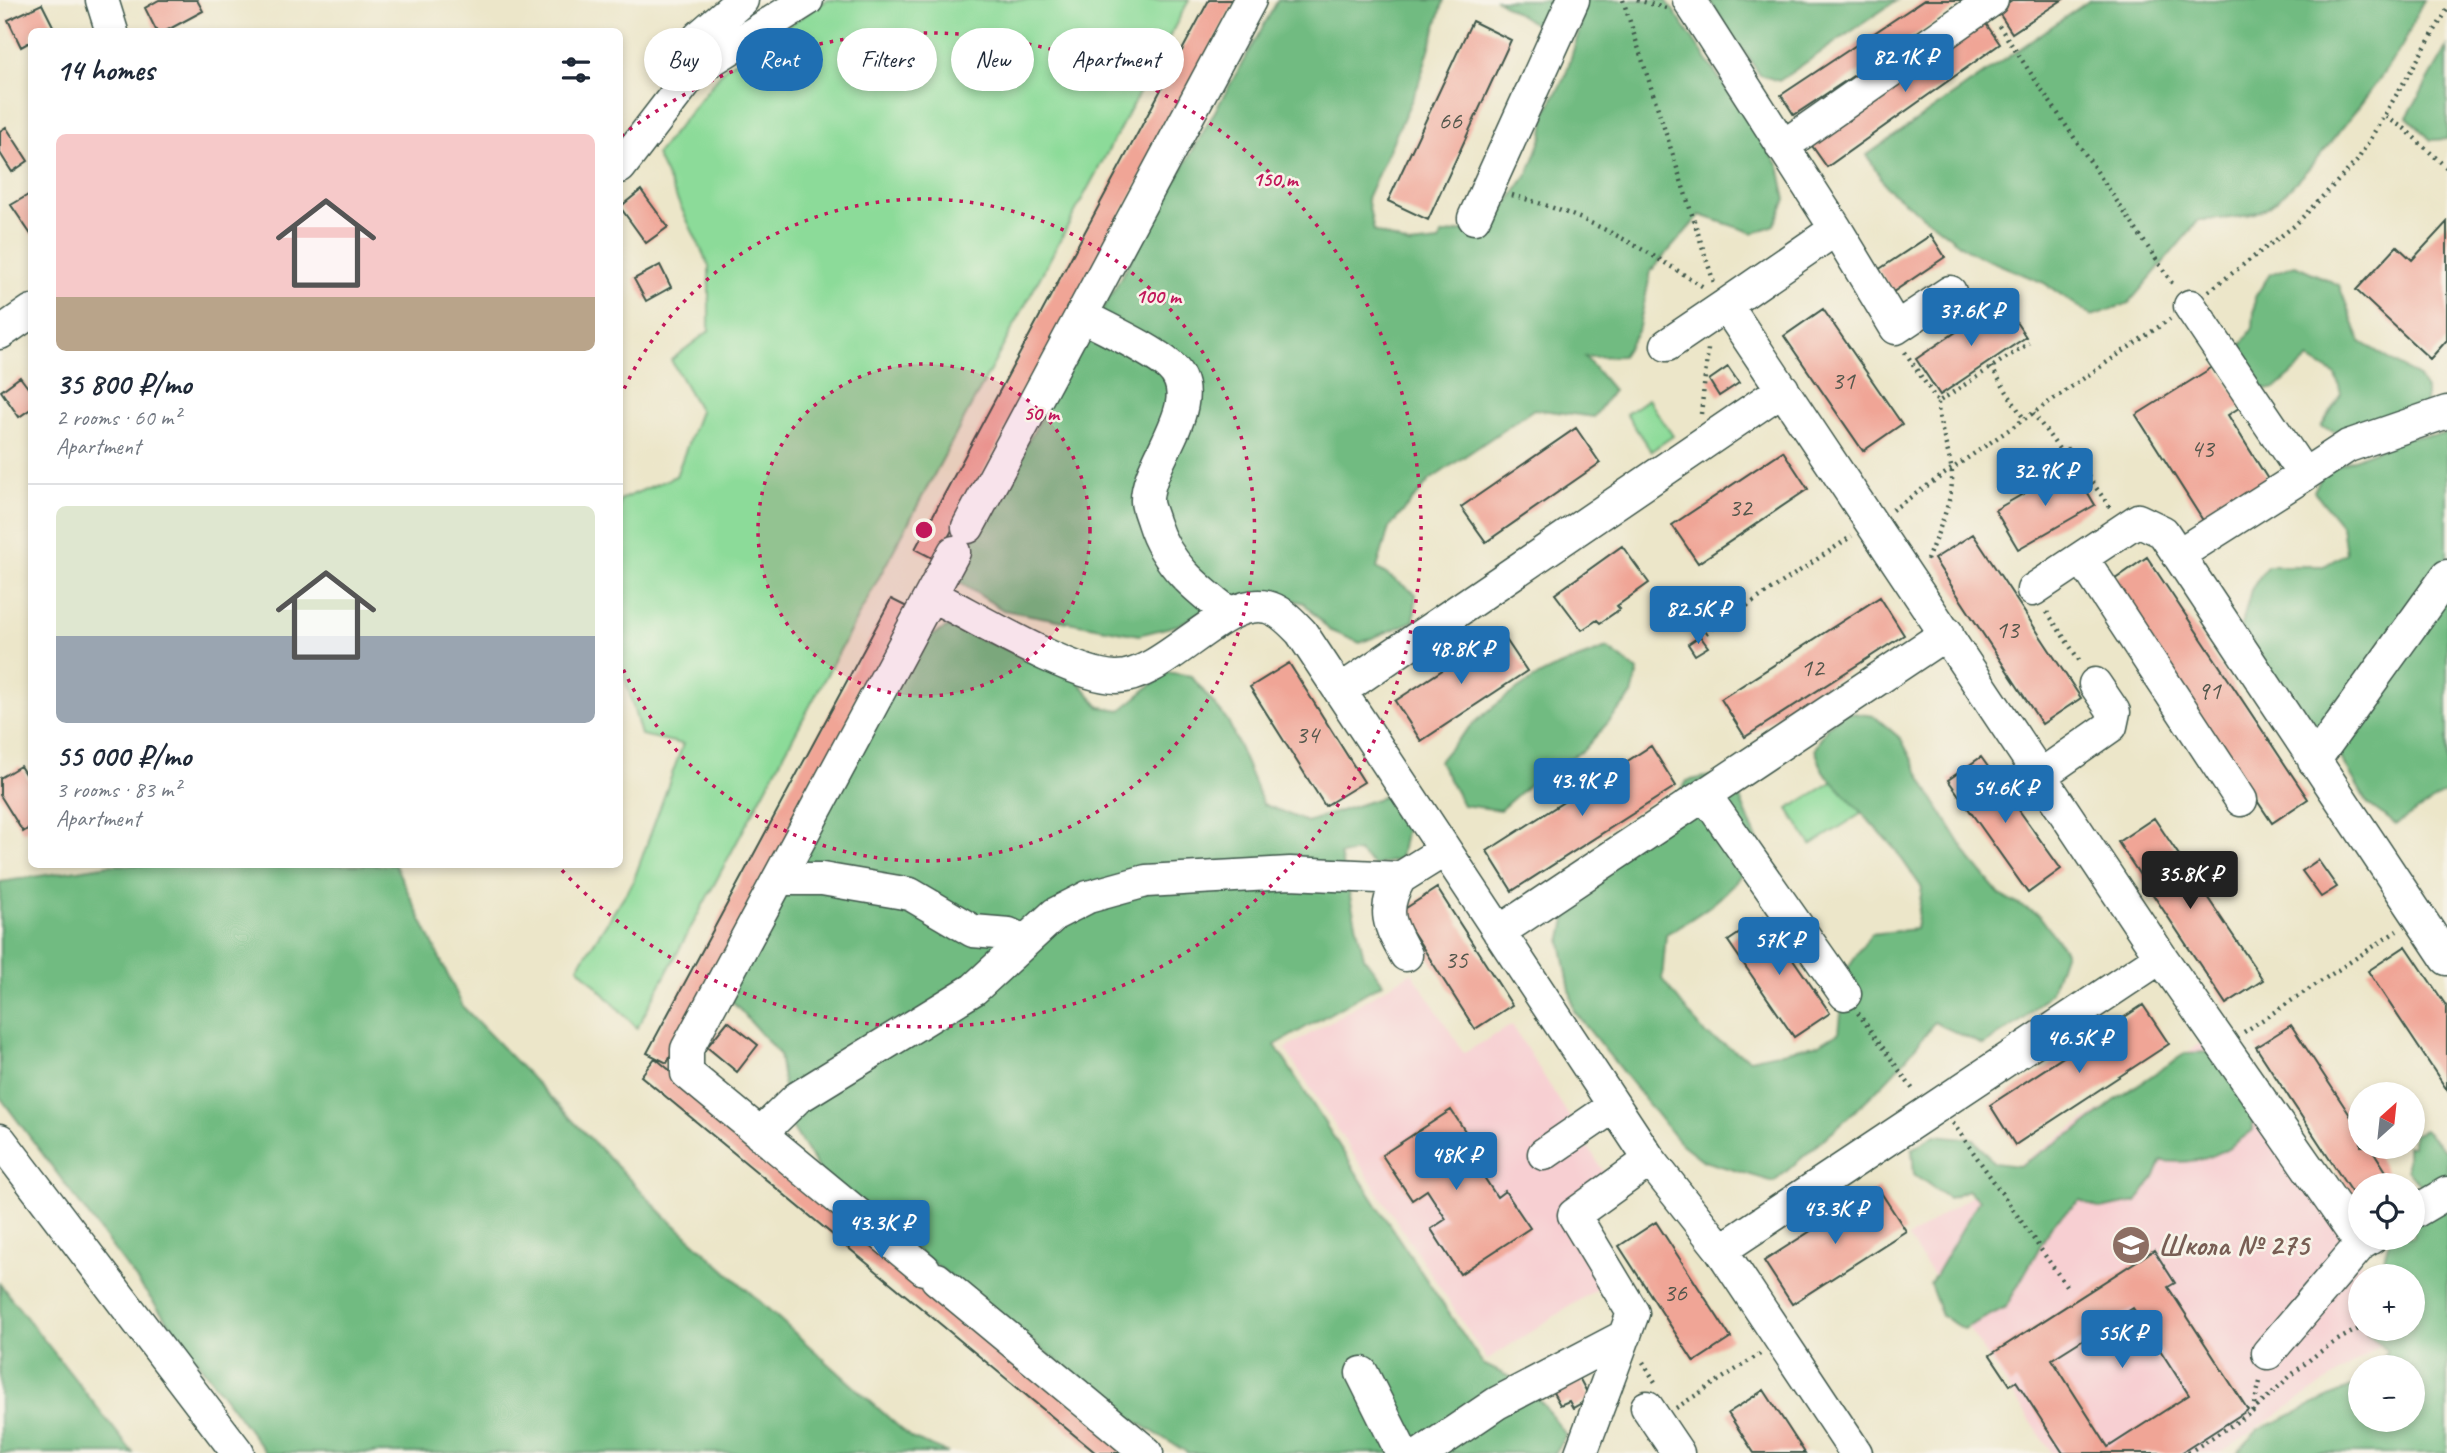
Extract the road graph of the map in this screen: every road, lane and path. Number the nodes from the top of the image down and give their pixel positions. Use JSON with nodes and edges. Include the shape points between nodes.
{"nodes":[{"id":1,"x":102,"y":0,"type":"edge"},
{"id":2,"x":742,"y":0,"type":"edge"},
{"id":3,"x":807,"y":0,"type":"edge"},
{"id":4,"x":1250,"y":0,"type":"edge"},
{"id":5,"x":1573,"y":0,"type":"edge"},
{"id":6,"x":1623,"y":0,"type":"edge"},
{"id":7,"x":1689,"y":0,"type":"edge"},
{"id":8,"x":1989,"y":2,"type":"edge"},
{"id":9,"x":111,"y":28,"type":"edge"},
{"id":10,"x":709,"y":28,"type":"edge"},
{"id":11,"x":722,"y":53,"type":"edge"},
{"id":12,"x":679,"y":91,"type":"edge"},
{"id":13,"x":2386,"y":117,"type":"dead end"},
{"id":14,"x":1782,"y":147,"type":"junction"},
{"id":15,"x":623,"y":163,"type":"edge"},
{"id":16,"x":2447,"y":168,"type":"edge"},
{"id":17,"x":1488,"y":188,"type":"junction"},
{"id":18,"x":1474,"y":218,"type":"dead end"},
{"id":19,"x":1836,"y":229,"type":"junction"},
{"id":20,"x":1950,"y":292,"type":"dead end"},
{"id":21,"x":1719,"y":305,"type":"junction"},
{"id":22,"x":2190,"y":306,"type":"joint"},
{"id":23,"x":28,"y":314,"type":"edge"},
{"id":24,"x":1082,"y":315,"type":"junction"},
{"id":25,"x":1896,"y":328,"type":"junction"},
{"id":26,"x":0,"y":334,"type":"edge"},
{"id":27,"x":2029,"y":343,"type":"dead end"},
{"id":28,"x":1667,"y":345,"type":"dead end"},
{"id":29,"x":1991,"y":368,"type":"junction"},
{"id":30,"x":1783,"y":389,"type":"junction"},
{"id":31,"x":1938,"y":402,"type":"junction"},
{"id":32,"x":2447,"y":412,"type":"edge"},
{"id":33,"x":2033,"y":414,"type":"dead end"},
{"id":34,"x":2024,"y":419,"type":"dead end"},
{"id":35,"x":1701,"y":445,"type":"junction"},
{"id":36,"x":2304,"y":475,"type":"junction"},
{"id":37,"x":1874,"y":522,"type":"junction"},
{"id":38,"x":2125,"y":529,"type":"junction"},
{"id":39,"x":2178,"y":555,"type":"junction"},
{"id":40,"x":2082,"y":558,"type":"junction"},
{"id":41,"x":2447,"y":576,"type":"edge"},
{"id":42,"x":2033,"y":590,"type":"joint"},
{"id":43,"x":1921,"y":594,"type":"junction"},
{"id":44,"x":932,"y":595,"type":"junction"},
{"id":45,"x":1230,"y":614,"type":"junction"},
{"id":46,"x":1947,"y":633,"type":"junction"},
{"id":47,"x":1706,"y":634,"type":"dead end"},
{"id":48,"x":2095,"y":684,"type":"joint"},
{"id":49,"x":1340,"y":691,"type":"junction"},
{"id":50,"x":2314,"y":761,"type":"junction"},
{"id":51,"x":2040,"y":775,"type":"junction"},
{"id":52,"x":1705,"y":795,"type":"junction"},
{"id":53,"x":2241,"y":800,"type":"dead end"},
{"id":54,"x":1445,"y":850,"type":"junction"},
{"id":55,"x":1400,"y":878,"type":"junction"},
{"id":56,"x":779,"y":879,"type":"junction"},
{"id":57,"x":2419,"y":916,"type":"junction"},
{"id":58,"x":1499,"y":932,"type":"junction"},
{"id":59,"x":1024,"y":942,"type":"junction"},
{"id":60,"x":1406,"y":955,"type":"dead end"},
{"id":61,"x":2161,"y":957,"type":"junction"},
{"id":62,"x":2447,"y":959,"type":"edge"},
{"id":63,"x":1845,"y":994,"type":"joint"},
{"id":64,"x":2222,"y":1045,"type":"junction"},
{"id":65,"x":1614,"y":1106,"type":"junction"},
{"id":66,"x":1934,"y":1108,"type":"junction"},
{"id":67,"x":760,"y":1134,"type":"junction"},
{"id":68,"x":0,"y":1140,"type":"edge"},
{"id":69,"x":1544,"y":1154,"type":"dead end"},
{"id":70,"x":1650,"y":1160,"type":"junction"},
{"id":71,"x":2447,"y":1193,"type":"edge"},
{"id":72,"x":2425,"y":1206,"type":"edge"},
{"id":73,"x":2348,"y":1216,"type":"edge"},
{"id":74,"x":1721,"y":1250,"type":"junction"},
{"id":75,"x":2357,"y":1250,"type":"edge"},
{"id":76,"x":2067,"y":1287,"type":"dead end"},
{"id":77,"x":2348,"y":1334,"type":"edge"},
{"id":78,"x":1625,"y":1336,"type":"junction"},
{"id":79,"x":1782,"y":1341,"type":"junction"},
{"id":80,"x":2268,"y":1353,"type":"joint"},
{"id":81,"x":1362,"y":1373,"type":"dead end"},
{"id":82,"x":2252,"y":1412,"type":"junction"},
{"id":83,"x":1651,"y":1414,"type":"junction"},
{"id":84,"x":238,"y":1453,"type":"edge"},
{"id":85,"x":1147,"y":1453,"type":"edge"},
{"id":86,"x":1402,"y":1453,"type":"edge"},
{"id":87,"x":1423,"y":1453,"type":"edge"},
{"id":88,"x":1581,"y":1453,"type":"edge"},
{"id":89,"x":1678,"y":1453,"type":"edge"},
{"id":90,"x":1856,"y":1453,"type":"edge"},
{"id":91,"x":2188,"y":1453,"type":"edge"}],
"edges":[{"from":1,"to":9,"type":"street"},
{"from":2,"to":10,"type":"street"},
{"from":3,"to":11,"type":"street"},
{"from":4,"to":24,"type":"street"},
{"from":5,"to":17,"type":"street"},
{"from":6,"to":21,"type":"path"},
{"from":7,"to":14,"type":"street"},
{"from":8,"to":14,"type":"street"},
{"from":8,"to":22,"type":"path"},
{"from":12,"to":15,"type":"street"},
{"from":13,"to":16,"type":"path"},
{"from":14,"to":19,"type":"street"},
{"from":17,"to":18,"type":"street"},
{"from":17,"to":21,"type":"path","via":[[1566,210],[1607,228]]},
{"from":19,"to":21,"type":"street"},
{"from":19,"to":25,"type":"street"},
{"from":20,"to":25,"type":"street"},
{"from":21,"to":28,"type":"street"},
{"from":21,"to":30,"type":"street"},
{"from":21,"to":35,"type":"path","via":[[1702,392]]},
{"from":22,"to":36,"type":"street"},
{"from":23,"to":26,"type":"street"},
{"from":24,"to":44,"type":"street"},
{"from":24,"to":45,"type":"street","via":[[1171,367],[1180,382],[1183,405],[1152,475],[1147,502],[1168,558],[1192,585]]},
{"from":25,"to":31,"type":"path","via":[[1908,361]]},
{"from":27,"to":29,"type":"path"},
{"from":29,"to":31,"type":"path"},
{"from":29,"to":34,"type":"path"},
{"from":30,"to":35,"type":"street"},
{"from":30,"to":37,"type":"street"},
{"from":31,"to":43,"type":"path","via":[[1938,419],[1952,468],[1948,499],[1927,560]]},
{"from":32,"to":36,"type":"street","via":[[2348,446]]},
{"from":33,"to":38,"type":"path","via":[[2062,453],[2068,449]]},
{"from":35,"to":49,"type":"street"},
{"from":36,"to":39,"type":"street"},
{"from":37,"to":43,"type":"street"},
{"from":37,"to":47,"type":"path"},
{"from":38,"to":39,"type":"street","via":[[2138,520],[2163,533]]},
{"from":38,"to":40,"type":"street"},
{"from":39,"to":50,"type":"street"},
{"from":40,"to":42,"type":"street"},
{"from":40,"to":53,"type":"street"},
{"from":41,"to":50,"type":"street"},
{"from":42,"to":48,"type":"path"},
{"from":43,"to":46,"type":"street"},
{"from":44,"to":45,"type":"street","via":[[1057,659],[1116,677],[1145,670]]},
{"from":44,"to":56,"type":"street"},
{"from":45,"to":49,"type":"street","via":[[1248,606],[1268,607],[1283,615],[1301,632]]},
{"from":46,"to":51,"type":"street"},
{"from":46,"to":52,"type":"street"},
{"from":48,"to":51,"type":"street","via":[[2114,712],[2111,726]]},
{"from":49,"to":54,"type":"street"},
{"from":50,"to":57,"type":"street"},
{"from":51,"to":61,"type":"street"},
{"from":52,"to":58,"type":"street"},
{"from":52,"to":63,"type":"street"},
{"from":54,"to":55,"type":"street"},
{"from":54,"to":58,"type":"street"},
{"from":55,"to":59,"type":"street","via":[[1290,873],[1146,881],[1088,897],[1055,915]]},
{"from":55,"to":60,"type":"street","via":[[1388,897],[1388,913],[1392,932]]},
{"from":56,"to":59,"type":"street","via":[[822,879],[910,894],[973,931],[1009,934]]},
{"from":56,"to":67,"type":"street","via":[[687,1049],[687,1073]]},
{"from":57,"to":62,"type":"street"},
{"from":57,"to":64,"type":"path"},
{"from":58,"to":65,"type":"street"},
{"from":59,"to":67,"type":"street","via":[[974,989],[797,1098]]},
{"from":61,"to":64,"type":"street"},
{"from":61,"to":66,"type":"street"},
{"from":63,"to":66,"type":"path"},
{"from":64,"to":73,"type":"street"},
{"from":65,"to":69,"type":"street"},
{"from":65,"to":70,"type":"street"},
{"from":66,"to":74,"type":"street"},
{"from":66,"to":76,"type":"path"},
{"from":67,"to":85,"type":"street"},
{"from":68,"to":84,"type":"street"},
{"from":70,"to":74,"type":"street"},
{"from":70,"to":78,"type":"street","via":[[1574,1215],[1633,1313]]},
{"from":71,"to":72,"type":"street"},
{"from":74,"to":79,"type":"street"},
{"from":75,"to":80,"type":"street"},
{"from":77,"to":82,"type":"path","via":[[2305,1363]]},
{"from":78,"to":83,"type":"path","via":[[1657,1388]]},
{"from":78,"to":87,"type":"street","via":[[1497,1403]]},
{"from":78,"to":88,"type":"street"},
{"from":79,"to":83,"type":"path"},
{"from":79,"to":90,"type":"street"},
{"from":80,"to":82,"type":"path"},
{"from":81,"to":86,"type":"street"},
{"from":82,"to":91,"type":"path"},
{"from":83,"to":89,"type":"street"}]}
